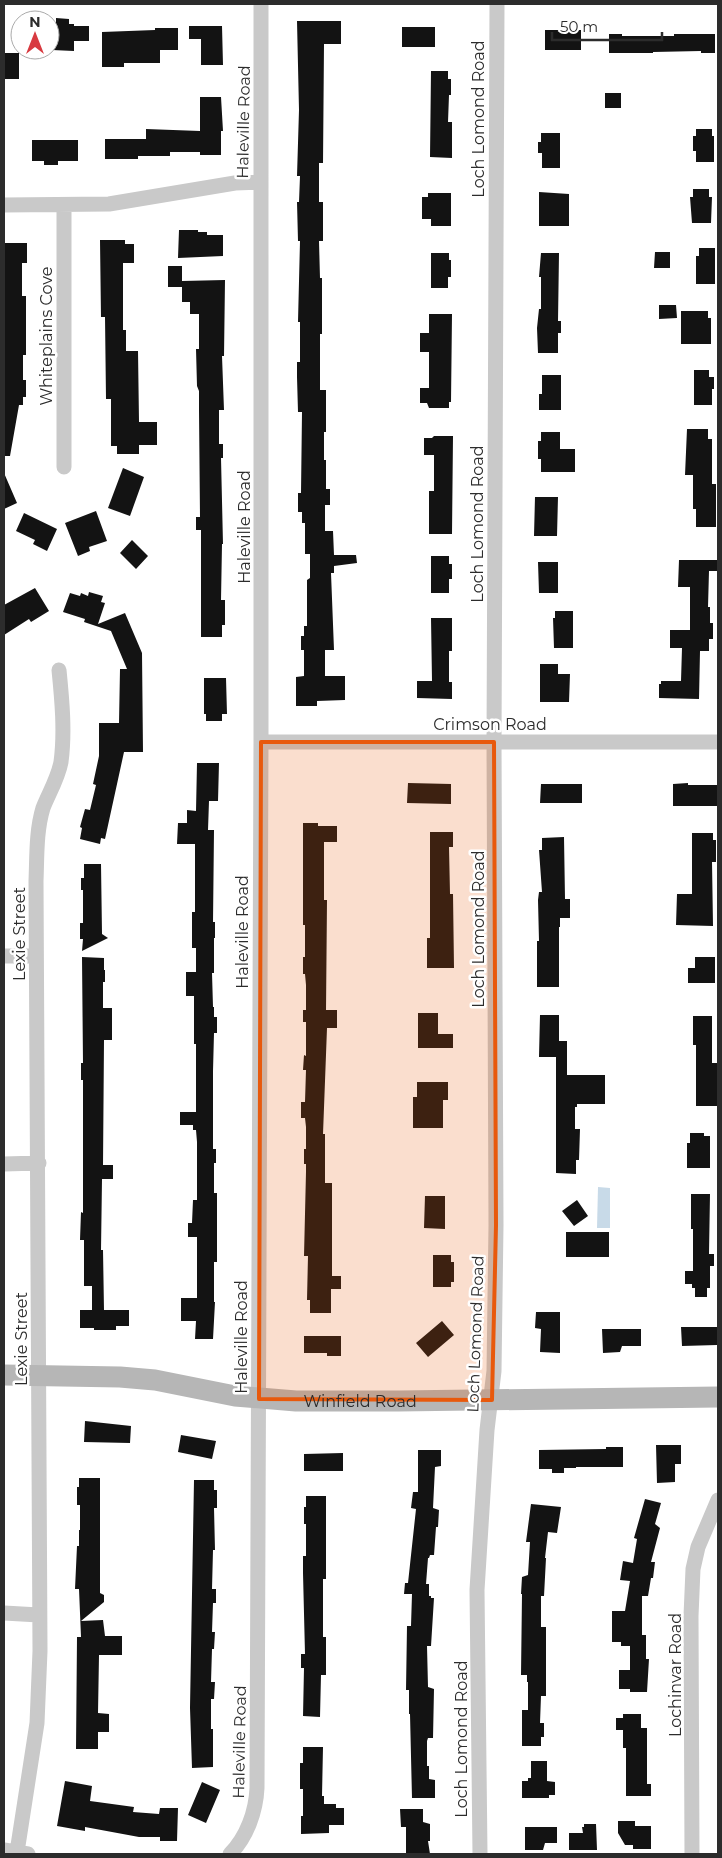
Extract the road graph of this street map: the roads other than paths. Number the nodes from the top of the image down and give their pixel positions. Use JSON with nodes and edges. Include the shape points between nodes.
{"nodes":[{"id":1,"x":261,"y":4,"type":"edge"},
{"id":2,"x":496,"y":4,"type":"edge"},
{"id":3,"x":260,"y":182,"type":"junction"},
{"id":4,"x":4,"y":205,"type":"edge"},
{"id":5,"x":64,"y":205,"type":"junction"},
{"id":6,"x":64,"y":468,"type":"dead end"},
{"id":7,"x":59,"y":670,"type":"dead end"},
{"id":8,"x":261,"y":742,"type":"junction"},
{"id":9,"x":494,"y":742,"type":"junction"},
{"id":10,"x":718,"y":742,"type":"edge"},
{"id":11,"x":4,"y":956,"type":"edge"},
{"id":12,"x":36,"y":956,"type":"junction"},
{"id":13,"x":39,"y":1163,"type":"junction"},
{"id":14,"x":4,"y":1164,"type":"edge"},
{"id":15,"x":4,"y":1375,"type":"edge"},
{"id":16,"x":38,"y":1375,"type":"junction"},
{"id":17,"x":718,"y":1397,"type":"edge"},
{"id":18,"x":259,"y":1399,"type":"junction"},
{"id":19,"x":492,"y":1400,"type":"junction"},
{"id":20,"x":718,"y":1500,"type":"edge"},
{"id":21,"x":4,"y":1613,"type":"edge"},
{"id":22,"x":40,"y":1616,"type":"junction"},
{"id":23,"x":16,"y":1852,"type":"edge"},
{"id":24,"x":230,"y":1854,"type":"edge"},
{"id":25,"x":480,"y":1854,"type":"edge"},
{"id":26,"x":692,"y":1854,"type":"edge"}],
"edges":[{"from":1,"to":3,"type":"street","name":"Haleville Road"},
{"from":2,"to":9,"type":"street","name":"Loch Lomond Road"},
{"from":3,"to":5,"type":"street","via":[[235,183],[118,203]]},
{"from":3,"to":8,"type":"street","name":"Haleville Road"},
{"from":4,"to":5,"type":"street"},
{"from":5,"to":6,"type":"street","name":"Whiteplains Cove"},
{"from":7,"to":12,"type":"street","name":"Lexie Street","via":[[60,764],[39,824]]},
{"from":8,"to":9,"type":"street","name":"Crimson Road"},
{"from":8,"to":18,"type":"street","name":"Haleville Road"},
{"from":9,"to":10,"type":"street","name":"Crimson Road"},
{"from":9,"to":19,"type":"street","name":"Loch Lomond Road","via":[[496,1224]]},
{"from":11,"to":12,"type":"street"},
{"from":12,"to":13,"type":"street","name":"Lexie Street"},
{"from":13,"to":14,"type":"street"},
{"from":13,"to":16,"type":"street","name":"Lexie Street"},
{"from":15,"to":16,"type":"street","name":"Winfield Road"},
{"from":16,"to":18,"type":"street","name":"Winfield Road","via":[[146,1380]]},
{"from":16,"to":22,"type":"street","name":"Lexie Street"},
{"from":17,"to":19,"type":"street","name":"Winfield Road"},
{"from":18,"to":19,"type":"street","name":"Winfield Road"},
{"from":18,"to":24,"type":"street","name":"Haleville Road","via":[[257,1788],[250,1821],[238,1846]]},
{"from":19,"to":25,"type":"street","name":"Loch Lomond Road","via":[[487,1430],[477,1584]]},
{"from":20,"to":26,"type":"street","name":"Lochinvar Road","via":[[698,1547],[693,1569]]},
{"from":21,"to":22,"type":"street"},
{"from":22,"to":23,"type":"street","name":"Lexie Street","via":[[37,1723]]}]}
